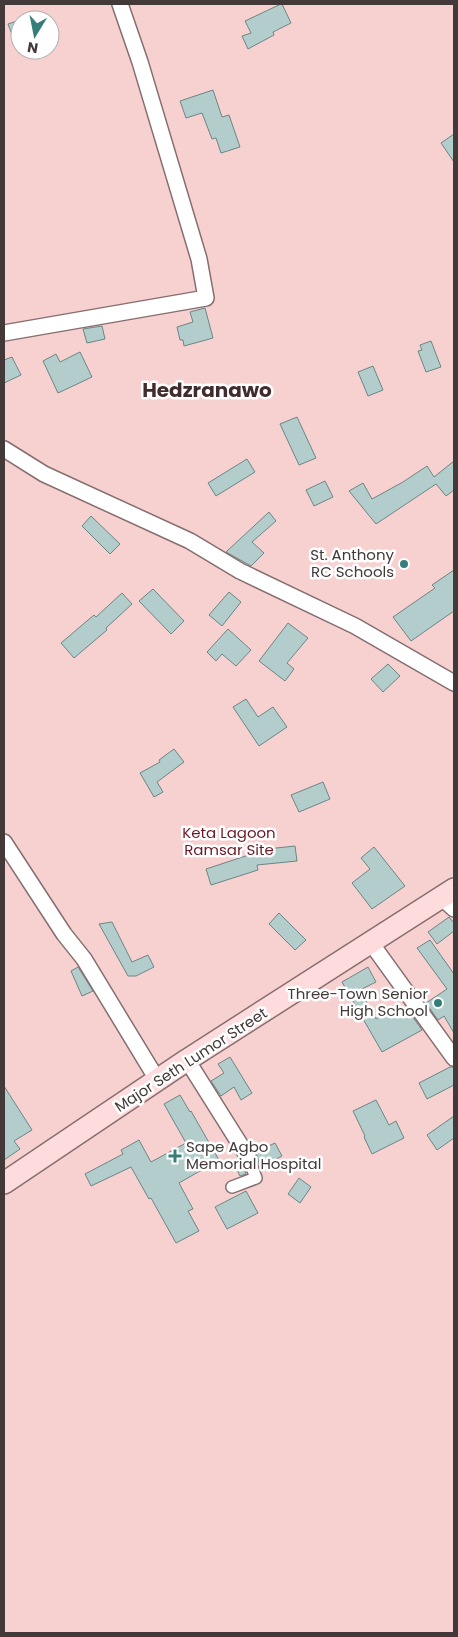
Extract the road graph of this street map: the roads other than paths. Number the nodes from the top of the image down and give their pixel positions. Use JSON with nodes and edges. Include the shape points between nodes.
{"nodes":[{"id":1,"x":120,"y":4,"type":"edge"},
{"id":2,"x":4,"y":333,"type":"edge"},
{"id":3,"x":4,"y":450,"type":"edge"},
{"id":4,"x":454,"y":683,"type":"edge"},
{"id":5,"x":4,"y":842,"type":"edge"},
{"id":6,"x":450,"y":899,"type":"edge"},
{"id":7,"x":370,"y":943,"type":"junction"},
{"id":8,"x":454,"y":1058,"type":"edge"},
{"id":9,"x":187,"y":1060,"type":"junction"},
{"id":10,"x":158,"y":1081,"type":"junction"},
{"id":11,"x":248,"y":1156,"type":"joint"},
{"id":12,"x":4,"y":1183,"type":"edge"},
{"id":13,"x":232,"y":1186,"type":"dead end"}],
"edges":[{"from":1,"to":2,"type":"street","via":[[185,214],[206,298]]},
{"from":3,"to":4,"type":"street","via":[[44,474],[190,541],[240,571],[354,626]]},
{"from":5,"to":10,"type":"street","via":[[84,959]]},
{"from":6,"to":7,"type":"main road","name":"Major Seth Lumor Street"},
{"from":7,"to":8,"type":"street"},
{"from":7,"to":9,"type":"main road","name":"Major Seth Lumor Street"},
{"from":9,"to":10,"type":"main road","name":"Major Seth Lumor Street"},
{"from":9,"to":11,"type":"street"},
{"from":10,"to":12,"type":"main road","name":"Major Seth Lumor Street"},
{"from":11,"to":13,"type":"street","via":[[256,1178]]}]}
